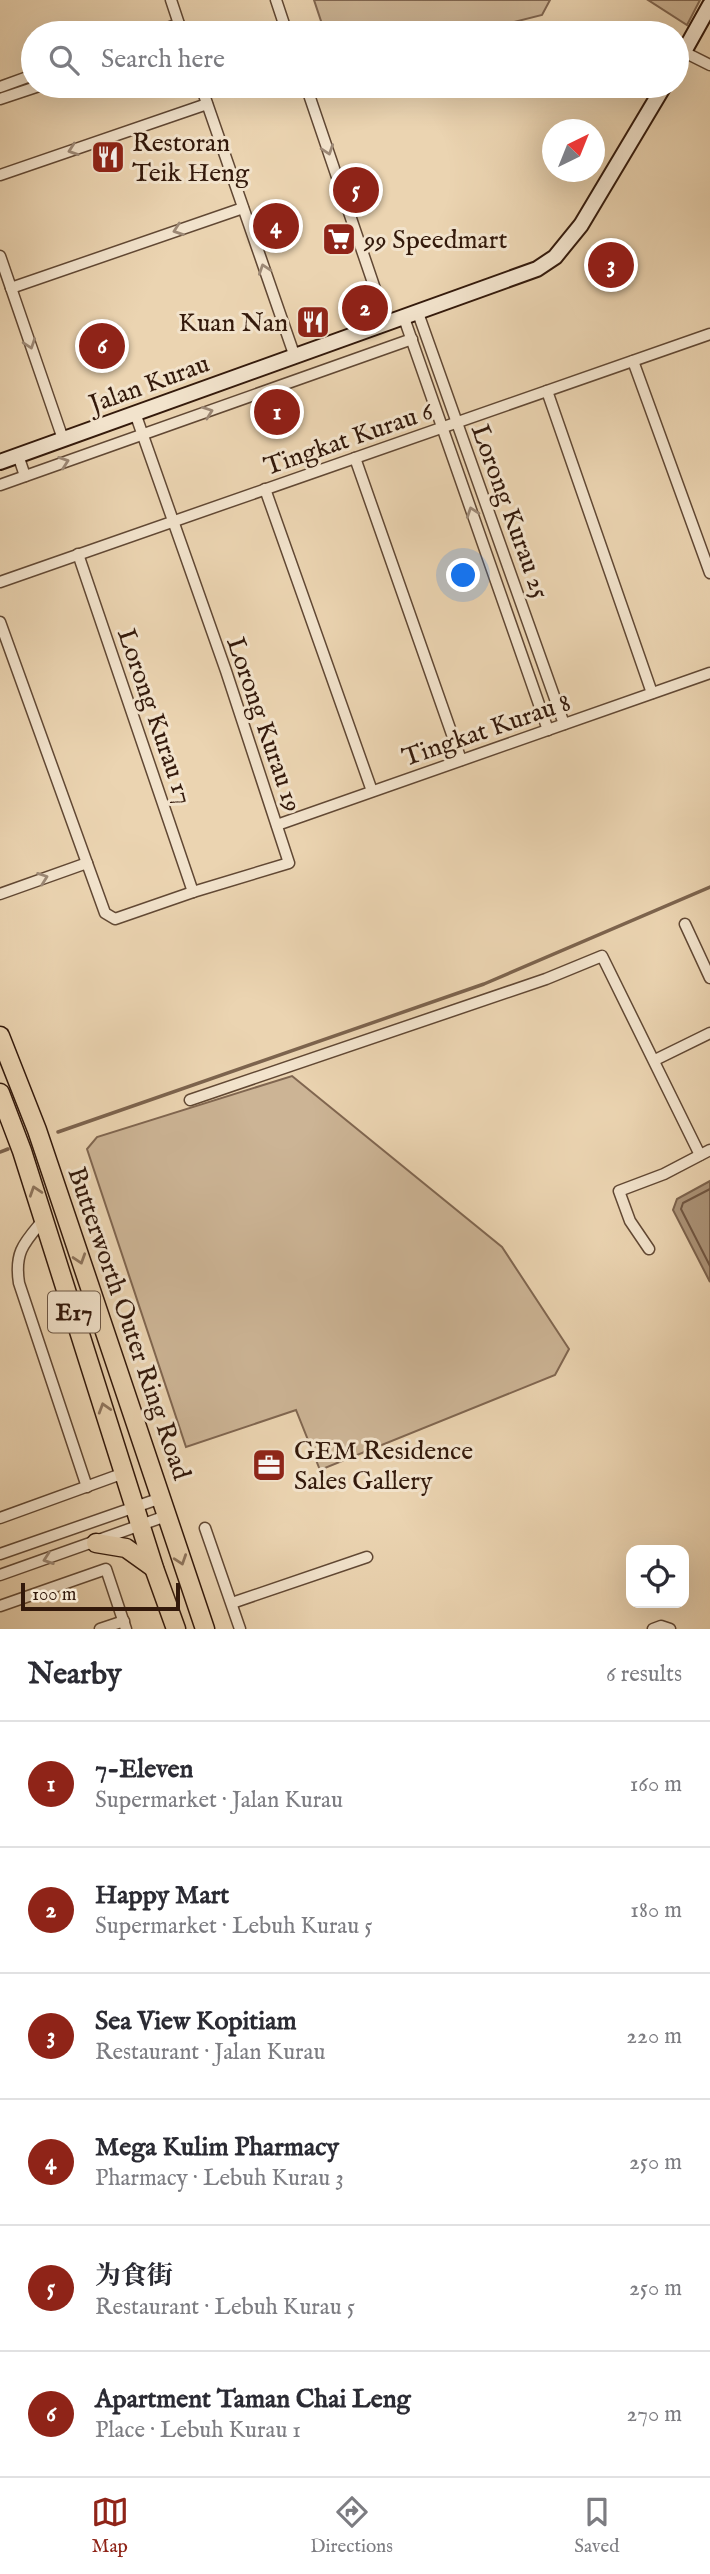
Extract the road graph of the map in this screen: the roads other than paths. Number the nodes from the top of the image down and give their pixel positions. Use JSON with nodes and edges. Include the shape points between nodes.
{"nodes":[{"id":1,"x":171,"y":0,"type":"edge"},
{"id":2,"x":276,"y":0,"type":"edge"},
{"id":3,"x":710,"y":5,"type":"edge"},
{"id":4,"x":178,"y":21,"type":"edge"},
{"id":5,"x":283,"y":21,"type":"edge"},
{"id":6,"x":689,"y":42,"type":"edge"},
{"id":7,"x":689,"y":60,"type":"edge"},
{"id":8,"x":710,"y":65,"type":"edge"},
{"id":9,"x":21,"y":79,"type":"edge"},
{"id":10,"x":0,"y":87,"type":"edge"},
{"id":11,"x":21,"y":92,"type":"edge"},
{"id":12,"x":205,"y":98,"type":"edge"},
{"id":13,"x":310,"y":98,"type":"edge"},
{"id":14,"x":657,"y":98,"type":"edge"},
{"id":15,"x":0,"y":99,"type":"edge"},
{"id":16,"x":207,"y":104,"type":"junction"},
{"id":17,"x":0,"y":175,"type":"edge"},
{"id":18,"x":243,"y":208,"type":"junction"},
{"id":19,"x":0,"y":256,"type":"edge"},
{"id":20,"x":11,"y":288,"type":"junction"},
{"id":21,"x":411,"y":315,"type":"junction"},
{"id":22,"x":387,"y":324,"type":"junction"},
{"id":23,"x":710,"y":334,"type":"edge"},
{"id":24,"x":412,"y":340,"type":"junction"},
{"id":25,"x":295,"y":357,"type":"junction"},
{"id":26,"x":633,"y":361,"type":"junction"},
{"id":27,"x":547,"y":391,"type":"junction"},
{"id":28,"x":135,"y":413,"type":"junction"},
{"id":29,"x":457,"y":422,"type":"junction"},
{"id":30,"x":442,"y":428,"type":"junction"},
{"id":31,"x":144,"y":435,"type":"junction"},
{"id":32,"x":63,"y":439,"type":"junction"},
{"id":33,"x":18,"y":455,"type":"junction"},
{"id":34,"x":355,"y":458,"type":"junction"},
{"id":35,"x":0,"y":461,"type":"edge"},
{"id":36,"x":25,"y":476,"type":"junction"},
{"id":37,"x":0,"y":485,"type":"edge"},
{"id":38,"x":265,"y":489,"type":"junction"},
{"id":39,"x":174,"y":521,"type":"junction"},
{"id":40,"x":78,"y":554,"type":"junction"},
{"id":41,"x":710,"y":573,"type":"edge"},
{"id":42,"x":0,"y":582,"type":"edge"},
{"id":43,"x":0,"y":622,"type":"edge"},
{"id":44,"x":710,"y":673,"type":"edge"},
{"id":45,"x":652,"y":693,"type":"junction"},
{"id":46,"x":564,"y":724,"type":"junction"},
{"id":47,"x":548,"y":730,"type":"junction"},
{"id":48,"x":461,"y":760,"type":"junction"},
{"id":49,"x":372,"y":791,"type":"junction"},
{"id":50,"x":277,"y":825,"type":"junction"},
{"id":51,"x":87,"y":863,"type":"junction"},
{"id":52,"x":193,"y":892,"type":"junction"},
{"id":53,"x":0,"y":894,"type":"edge"},
{"id":54,"x":685,"y":924,"type":"dead end"},
{"id":55,"x":710,"y":978,"type":"edge"},
{"id":56,"x":710,"y":1033,"type":"edge"},
{"id":57,"x":0,"y":1036,"type":"edge"},
{"id":58,"x":655,"y":1060,"type":"junction"},
{"id":59,"x":0,"y":1093,"type":"edge"},
{"id":60,"x":190,"y":1100,"type":"dead end"},
{"id":61,"x":705,"y":1152,"type":"edge"},
{"id":62,"x":44,"y":1219,"type":"junction"},
{"id":63,"x":649,"y":1249,"type":"dead end"},
{"id":64,"x":124,"y":1473,"type":"junction"},
{"id":65,"x":87,"y":1487,"type":"junction"},
{"id":66,"x":161,"y":1498,"type":"junction"},
{"id":67,"x":135,"y":1507,"type":"junction"},
{"id":68,"x":166,"y":1516,"type":"junction"},
{"id":69,"x":0,"y":1518,"type":"edge"},
{"id":70,"x":141,"y":1526,"type":"junction"},
{"id":71,"x":205,"y":1528,"type":"dead end"},
{"id":72,"x":96,"y":1543,"type":"junction"},
{"id":73,"x":0,"y":1554,"type":"edge"},
{"id":74,"x":367,"y":1557,"type":"dead end"},
{"id":75,"x":154,"y":1568,"type":"junction"},
{"id":76,"x":0,"y":1575,"type":"edge"},
{"id":77,"x":232,"y":1604,"type":"junction"},
{"id":78,"x":0,"y":1606,"type":"edge"},
{"id":79,"x":125,"y":1625,"type":"edge"},
{"id":80,"x":100,"y":1629,"type":"edge"},
{"id":81,"x":176,"y":1629,"type":"edge"},
{"id":82,"x":205,"y":1629,"type":"edge"},
{"id":83,"x":240,"y":1629,"type":"edge"},
{"id":84,"x":653,"y":1629,"type":"edge"},
{"id":85,"x":670,"y":1629,"type":"edge"}],
"edges":[{"from":1,"to":4,"type":"street"},
{"from":2,"to":5,"type":"street"},
{"from":3,"to":6,"type":"street"},
{"from":7,"to":8,"type":"street"},
{"from":9,"to":10,"type":"street"},
{"from":11,"to":15,"type":"street"},
{"from":12,"to":16,"type":"street"},
{"from":13,"to":22,"type":"street","one_way":true},
{"from":14,"to":21,"type":"street","name":"Jalan Kurau","via":[[581,225],[555,257],[520,277]]},
{"from":16,"to":17,"type":"street","one_way":true},
{"from":16,"to":18,"type":"street"},
{"from":18,"to":20,"type":"street","one_way":true},
{"from":25,"to":18,"type":"street","one_way":true},
{"from":19,"to":20,"type":"street"},
{"from":20,"to":32,"type":"street","one_way":true},
{"from":21,"to":22,"type":"street","name":"Jalan Kurau"},
{"from":21,"to":24,"type":"street","name":"Lorong Kurau 25"},
{"from":21,"to":29,"type":"street","name":"Lorong Kurau 25"},
{"from":22,"to":25,"type":"street","name":"Jalan Kurau"},
{"from":23,"to":26,"type":"street","name":"Tingkat Kurau 6"},
{"from":24,"to":30,"type":"street","name":"Lorong Kurau 25"},
{"from":31,"to":24,"type":"street","name":"Jalan Kurau","one_way":true},
{"from":25,"to":28,"type":"street","name":"Jalan Kurau"},
{"from":26,"to":27,"type":"street","name":"Tingkat Kurau 6"},
{"from":26,"to":41,"type":"street"},
{"from":27,"to":29,"type":"street","name":"Tingkat Kurau 6"},
{"from":27,"to":45,"type":"street"},
{"from":28,"to":31,"type":"street","name":"Lorong Kurau 19"},
{"from":28,"to":32,"type":"street","name":"Jalan Kurau"},
{"from":29,"to":30,"type":"street","name":"Tingkat Kurau 6"},
{"from":29,"to":46,"type":"street","name":"Lorong Kurau 25"},
{"from":30,"to":34,"type":"street","name":"Tingkat Kurau 6"},
{"from":47,"to":30,"type":"street","name":"Lorong Kurau 25","one_way":true},
{"from":36,"to":31,"type":"street","name":"Jalan Kurau","one_way":true},
{"from":31,"to":39,"type":"street","name":"Lorong Kurau 19"},
{"from":32,"to":33,"type":"street","name":"Jalan Kurau"},
{"from":33,"to":35,"type":"street","name":"Jalan Kurau"},
{"from":33,"to":36,"type":"street"},
{"from":34,"to":38,"type":"street","name":"Tingkat Kurau 6"},
{"from":34,"to":48,"type":"street"},
{"from":36,"to":37,"type":"street","name":"Jalan Kurau"},
{"from":38,"to":39,"type":"street","name":"Tingkat Kurau 6"},
{"from":38,"to":49,"type":"street"},
{"from":39,"to":40,"type":"street","name":"Tingkat Kurau 6"},
{"from":39,"to":50,"type":"street","name":"Lorong Kurau 19"},
{"from":40,"to":42,"type":"street","name":"Tingkat Kurau 6"},
{"from":40,"to":52,"type":"street","name":"Lorong Kurau 17"},
{"from":43,"to":51,"type":"street"},
{"from":44,"to":45,"type":"street","name":"Tingkat Kurau 8"},
{"from":45,"to":46,"type":"street","name":"Tingkat Kurau 8"},
{"from":46,"to":47,"type":"street","name":"Tingkat Kurau 8"},
{"from":47,"to":48,"type":"street","name":"Tingkat Kurau 8"},
{"from":48,"to":49,"type":"street","name":"Tingkat Kurau 8"},
{"from":49,"to":50,"type":"street","name":"Tingkat Kurau 8"},
{"from":50,"to":52,"type":"street","name":"Lorong Kurau 19","via":[[289,863]]},
{"from":51,"to":52,"type":"street","name":"Lorong Kurau 19","via":[[104,913],[115,919]]},
{"from":53,"to":51,"type":"street","one_way":true},
{"from":54,"to":55,"type":"street"},
{"from":56,"to":58,"type":"street"},
{"from":57,"to":66,"type":"highway","name":"Butterworth Outer Ring Road","number":"E17","one_way":true,"via":[[37,1130]]},
{"from":58,"to":60,"type":"street","via":[[602,956]]},
{"from":58,"to":61,"type":"street"},
{"from":62,"to":59,"type":"highway","name":"Butterworth Outer Ring Road","number":"E17","one_way":true},
{"from":61,"to":63,"type":"street","via":[[619,1191],[630,1221]]},
{"from":64,"to":62,"type":"highway","name":"Butterworth Outer Ring Road","number":"E17","one_way":true},
{"from":62,"to":65,"type":"street","via":[[20,1248],[16,1265]]},
{"from":64,"to":65,"type":"street"},
{"from":64,"to":67,"type":"highway","name":"Butterworth Outer Ring Road","number":"E17"},
{"from":65,"to":69,"type":"street"},
{"from":66,"to":67,"type":"street"},
{"from":66,"to":68,"type":"highway","name":"Butterworth Outer Ring Road","number":"E17"},
{"from":67,"to":70,"type":"highway","name":"Butterworth Outer Ring Road","number":"E17"},
{"from":67,"to":73,"type":"street"},
{"from":68,"to":70,"type":"street"},
{"from":68,"to":82,"type":"highway","name":"Butterworth Outer Ring Road","number":"E17","one_way":true},
{"from":70,"to":72,"type":"street"},
{"from":70,"to":75,"type":"highway","name":"Butterworth Outer Ring Road","number":"E17"},
{"from":71,"to":77,"type":"street"},
{"from":72,"to":75,"type":"highway","via":[[126,1548]]},
{"from":72,"to":76,"type":"street","one_way":true},
{"from":74,"to":77,"type":"street"},
{"from":75,"to":81,"type":"highway","name":"Butterworth Outer Ring Road","number":"E17"},
{"from":77,"to":83,"type":"street"},
{"from":78,"to":79,"type":"street","via":[[106,1569]]},
{"from":79,"to":80,"type":"street"},
{"from":84,"to":85,"type":"street"}]}
